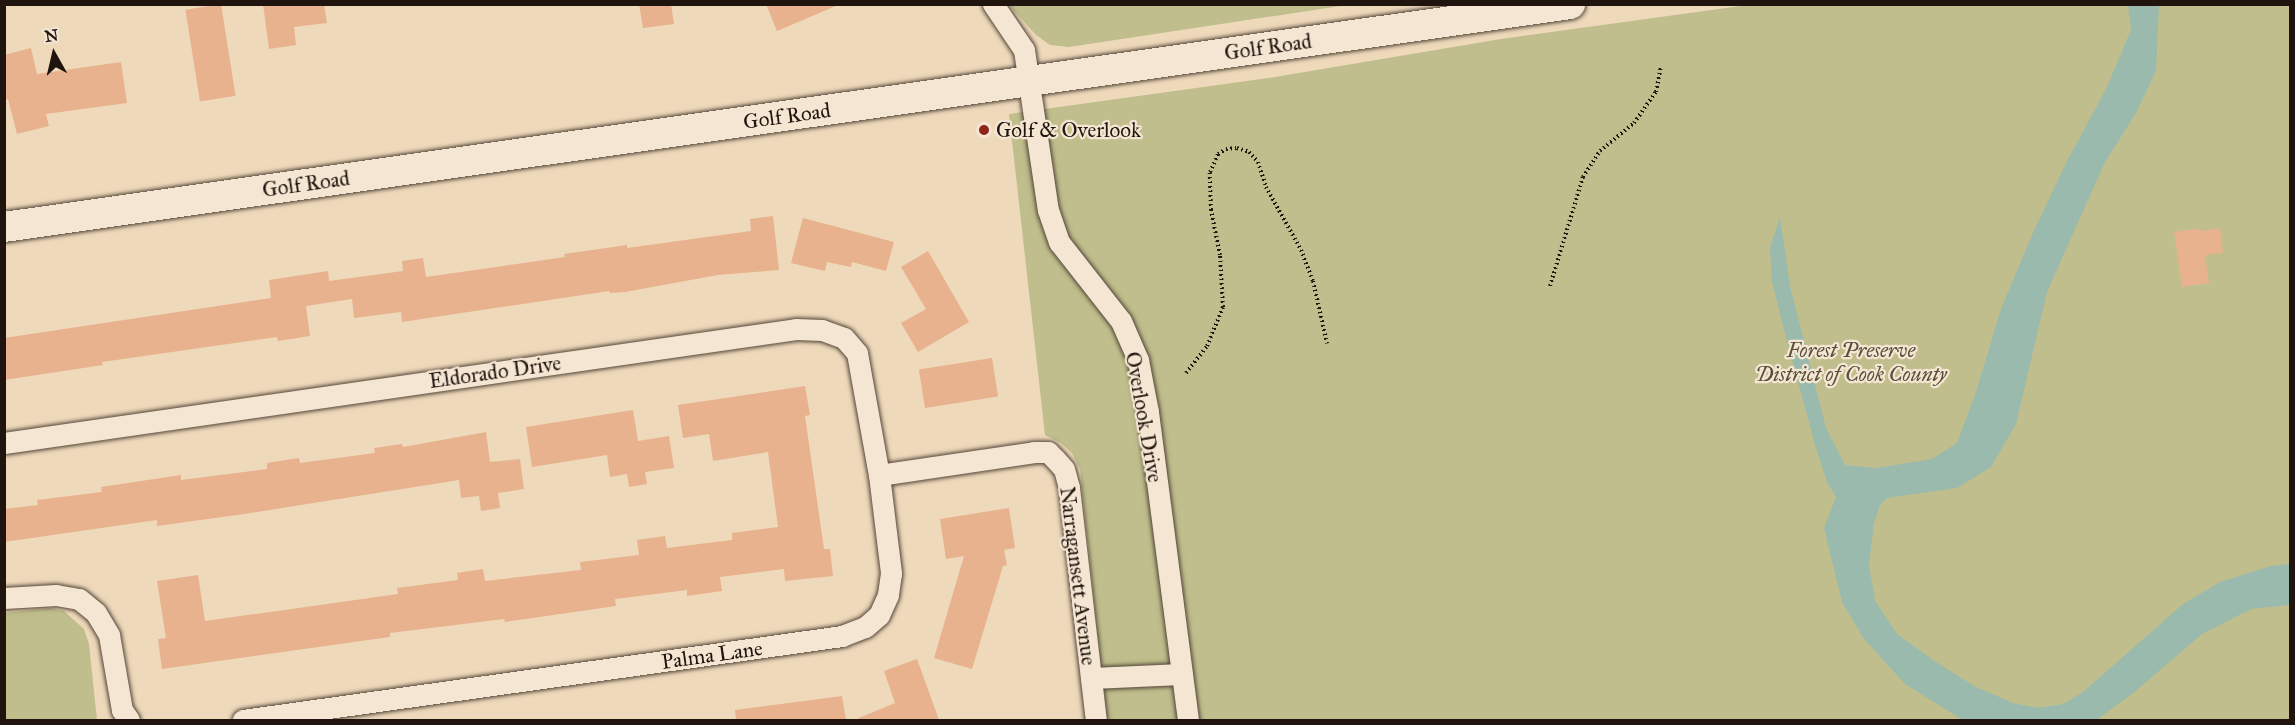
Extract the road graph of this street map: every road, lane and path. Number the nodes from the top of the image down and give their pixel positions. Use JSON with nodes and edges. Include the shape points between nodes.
{"nodes":[{"id":1,"x":993,"y":4,"type":"edge"},
{"id":2,"x":1570,"y":4,"type":"edge"},
{"id":3,"x":1661,"y":66,"type":"dead end"},
{"id":4,"x":1030,"y":81,"type":"junction"},
{"id":5,"x":4,"y":227,"type":"edge"},
{"id":6,"x":1550,"y":286,"type":"dead end"},
{"id":7,"x":1327,"y":343,"type":"dead end"},
{"id":8,"x":1185,"y":373,"type":"dead end"},
{"id":9,"x":4,"y":443,"type":"edge"},
{"id":10,"x":879,"y":475,"type":"junction"},
{"id":11,"x":4,"y":597,"type":"edge"},
{"id":12,"x":1182,"y":674,"type":"junction"},
{"id":13,"x":1091,"y":678,"type":"junction"},
{"id":14,"x":129,"y":720,"type":"edge"},
{"id":15,"x":243,"y":720,"type":"edge"},
{"id":16,"x":1096,"y":720,"type":"edge"},
{"id":17,"x":1188,"y":720,"type":"edge"}],
"edges":[{"from":1,"to":4,"type":"street","name":"Overlook Drive","via":[[1024,51]]},
{"from":2,"to":4,"type":"main road","name":"Golf Road"},
{"from":3,"to":6,"type":"path","via":[[1656,92],[1634,123],[1600,151],[1583,177]]},
{"from":4,"to":5,"type":"main road","name":"Golf Road"},
{"from":4,"to":12,"type":"street","name":"Overlook Drive","via":[[1048,210],[1059,242],[1121,321],[1138,360]]},
{"from":7,"to":8,"type":"path","via":[[1313,281],[1301,250],[1266,187],[1258,162],[1249,152],[1226,149],[1218,154],[1210,172],[1223,307],[1207,346]]},
{"from":9,"to":10,"type":"street","name":"Eldorado Drive","via":[[796,329],[822,330],[844,338],[856,353]]},
{"from":10,"to":13,"type":"street","name":"Narragansett Avenue","via":[[1048,452],[1064,469],[1068,488]]},
{"from":10,"to":15,"type":"street","name":"Palma Lane","via":[[891,573],[888,595],[879,615],[865,627],[842,636]]},
{"from":11,"to":14,"type":"street","via":[[56,595],[79,599],[96,613],[109,635],[122,710]]},
{"from":12,"to":13,"type":"street"},
{"from":12,"to":17,"type":"street","name":"Overlook Drive"},
{"from":13,"to":16,"type":"street","name":"Narragansett Avenue"}]}
